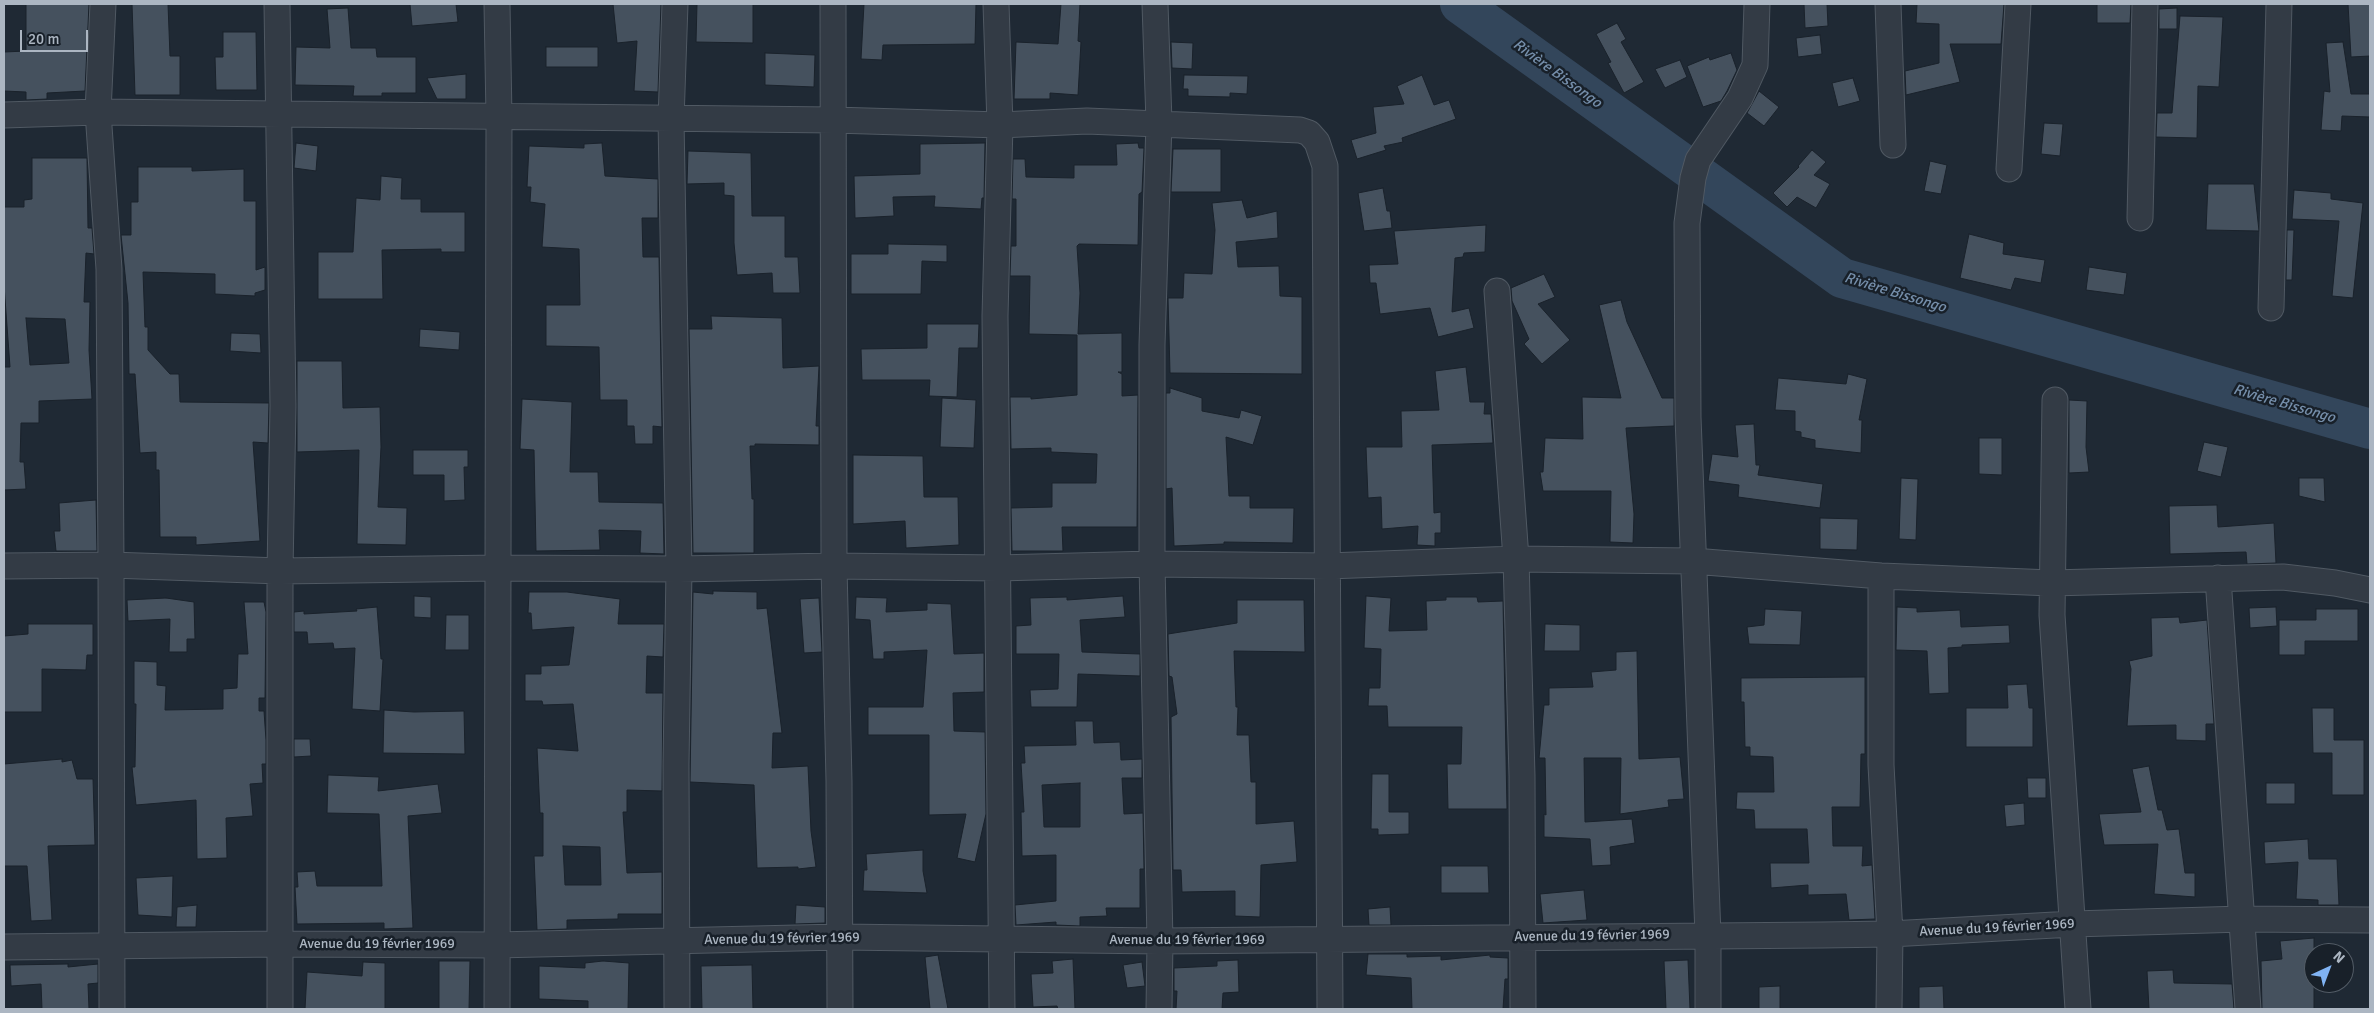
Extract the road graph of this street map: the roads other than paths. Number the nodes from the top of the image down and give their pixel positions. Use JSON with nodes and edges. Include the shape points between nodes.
{"nodes":[{"id":1,"x":103,"y":4,"type":"edge"},
{"id":2,"x":277,"y":4,"type":"edge"},
{"id":3,"x":497,"y":4,"type":"edge"},
{"id":4,"x":675,"y":4,"type":"edge"},
{"id":5,"x":834,"y":4,"type":"edge"},
{"id":6,"x":996,"y":4,"type":"edge"},
{"id":7,"x":1155,"y":4,"type":"edge"},
{"id":8,"x":1757,"y":4,"type":"edge"},
{"id":9,"x":1888,"y":4,"type":"edge"},
{"id":10,"x":2018,"y":4,"type":"edge"},
{"id":11,"x":2145,"y":4,"type":"edge"},
{"id":12,"x":2279,"y":4,"type":"edge"},
{"id":13,"x":98,"y":112,"type":"junction"},
{"id":14,"x":4,"y":114,"type":"edge"},
{"id":15,"x":280,"y":116,"type":"junction"},
{"id":16,"x":499,"y":117,"type":"junction"},
{"id":17,"x":671,"y":120,"type":"junction"},
{"id":18,"x":834,"y":120,"type":"junction"},
{"id":19,"x":1159,"y":122,"type":"junction"},
{"id":20,"x":1000,"y":125,"type":"junction"},
{"id":21,"x":1892,"y":145,"type":"dead end"},
{"id":22,"x":2009,"y":169,"type":"dead end"},
{"id":23,"x":2140,"y":218,"type":"dead end"},
{"id":24,"x":1497,"y":291,"type":"dead end"},
{"id":25,"x":2271,"y":308,"type":"dead end"},
{"id":26,"x":2054,"y":400,"type":"dead end"},
{"id":27,"x":1516,"y":559,"type":"junction"},
{"id":28,"x":1693,"y":562,"type":"junction"},
{"id":29,"x":1152,"y":564,"type":"junction"},
{"id":30,"x":112,"y":565,"type":"junction"},
{"id":31,"x":4,"y":566,"type":"edge"},
{"id":32,"x":834,"y":566,"type":"junction"},
{"id":33,"x":1328,"y":566,"type":"junction"},
{"id":34,"x":498,"y":568,"type":"junction"},
{"id":35,"x":998,"y":568,"type":"junction"},
{"id":36,"x":679,"y":570,"type":"junction"},
{"id":37,"x":280,"y":571,"type":"junction"},
{"id":38,"x":1881,"y":576,"type":"junction"},
{"id":39,"x":2218,"y":578,"type":"junction"},
{"id":40,"x":2051,"y":583,"type":"junction"},
{"id":41,"x":2370,"y":590,"type":"edge"},
{"id":42,"x":2243,"y":918,"type":"junction"},
{"id":43,"x":2370,"y":920,"type":"edge"},
{"id":44,"x":2073,"y":924,"type":"junction"},
{"id":45,"x":1890,"y":934,"type":"junction"},
{"id":46,"x":1708,"y":935,"type":"junction"},
{"id":47,"x":840,"y":937,"type":"junction"},
{"id":48,"x":1003,"y":938,"type":"junction"},
{"id":49,"x":1330,"y":938,"type":"junction"},
{"id":50,"x":1523,"y":938,"type":"junction"},
{"id":51,"x":676,"y":941,"type":"junction"},
{"id":52,"x":1160,"y":941,"type":"junction"},
{"id":53,"x":279,"y":944,"type":"junction"},
{"id":54,"x":496,"y":945,"type":"junction"},
{"id":55,"x":4,"y":946,"type":"edge"},
{"id":56,"x":111,"y":947,"type":"junction"},
{"id":57,"x":112,"y":1009,"type":"edge"},
{"id":58,"x":280,"y":1009,"type":"edge"},
{"id":59,"x":497,"y":1009,"type":"edge"},
{"id":60,"x":677,"y":1009,"type":"edge"},
{"id":61,"x":840,"y":1009,"type":"edge"},
{"id":62,"x":1002,"y":1009,"type":"edge"},
{"id":63,"x":1159,"y":1009,"type":"edge"},
{"id":64,"x":1330,"y":1009,"type":"edge"},
{"id":65,"x":1523,"y":1009,"type":"edge"},
{"id":66,"x":1708,"y":1009,"type":"edge"},
{"id":67,"x":1889,"y":1009,"type":"edge"},
{"id":68,"x":2078,"y":1009,"type":"edge"},
{"id":69,"x":2248,"y":1009,"type":"edge"}],
"edges":[{"from":1,"to":13,"type":"street"},
{"from":2,"to":15,"type":"street"},
{"from":3,"to":16,"type":"street"},
{"from":4,"to":17,"type":"street"},
{"from":5,"to":18,"type":"street"},
{"from":6,"to":20,"type":"street"},
{"from":7,"to":19,"type":"street"},
{"from":8,"to":28,"type":"street","via":[[1755,65],[1740,98],[1698,160],[1687,223]]},
{"from":9,"to":21,"type":"street"},
{"from":10,"to":22,"type":"street"},
{"from":11,"to":23,"type":"street"},
{"from":12,"to":25,"type":"street"},
{"from":13,"to":14,"type":"street"},
{"from":13,"to":15,"type":"street"},
{"from":13,"to":30,"type":"street","via":[[108,269]]},
{"from":15,"to":16,"type":"street"},
{"from":15,"to":37,"type":"street","via":[[283,406]]},
{"from":16,"to":17,"type":"street"},
{"from":16,"to":34,"type":"street"},
{"from":17,"to":18,"type":"street"},
{"from":17,"to":36,"type":"street"},
{"from":18,"to":20,"type":"street"},
{"from":18,"to":32,"type":"street"},
{"from":19,"to":20,"type":"street"},
{"from":19,"to":29,"type":"street","via":[[1152,345]]},
{"from":19,"to":33,"type":"street","via":[[1300,130],[1310,133],[1317,142],[1325,166]]},
{"from":20,"to":35,"type":"street","via":[[995,316]]},
{"from":24,"to":27,"type":"street"},
{"from":26,"to":40,"type":"street"},
{"from":27,"to":28,"type":"street"},
{"from":27,"to":33,"type":"street"},
{"from":27,"to":50,"type":"street"},
{"from":28,"to":38,"type":"street"},
{"from":28,"to":46,"type":"street"},
{"from":29,"to":33,"type":"street"},
{"from":29,"to":35,"type":"street"},
{"from":29,"to":52,"type":"street"},
{"from":30,"to":31,"type":"street"},
{"from":30,"to":37,"type":"street"},
{"from":30,"to":56,"type":"street"},
{"from":32,"to":35,"type":"street"},
{"from":32,"to":36,"type":"street"},
{"from":32,"to":47,"type":"street"},
{"from":33,"to":49,"type":"street"},
{"from":34,"to":36,"type":"street"},
{"from":34,"to":37,"type":"street"},
{"from":34,"to":54,"type":"street"},
{"from":35,"to":48,"type":"street"},
{"from":36,"to":51,"type":"street"},
{"from":37,"to":53,"type":"street"},
{"from":38,"to":40,"type":"street"},
{"from":38,"to":45,"type":"street","via":[[1881,764]]},
{"from":39,"to":40,"type":"street"},
{"from":39,"to":41,"type":"street","via":[[2283,577]]},
{"from":39,"to":42,"type":"street"},
{"from":40,"to":44,"type":"street"},
{"from":42,"to":43,"type":"street","name":"Avenue du 19 février 1969"},
{"from":42,"to":44,"type":"street","name":"Avenue du 19 février 1969"},
{"from":42,"to":69,"type":"street"},
{"from":44,"to":45,"type":"street","name":"Avenue du 19 février 1969"},
{"from":44,"to":68,"type":"street"},
{"from":45,"to":46,"type":"street","name":"Avenue du 19 février 1969"},
{"from":45,"to":67,"type":"street"},
{"from":46,"to":50,"type":"street","name":"Avenue du 19 février 1969"},
{"from":46,"to":66,"type":"street"},
{"from":47,"to":48,"type":"street","name":"Avenue du 19 février 1969"},
{"from":47,"to":51,"type":"street","name":"Avenue du 19 février 1969"},
{"from":47,"to":61,"type":"street"},
{"from":48,"to":52,"type":"street","name":"Avenue du 19 février 1969"},
{"from":48,"to":62,"type":"street"},
{"from":49,"to":50,"type":"street","name":"Avenue du 19 février 1969"},
{"from":49,"to":52,"type":"street","name":"Avenue du 19 février 1969"},
{"from":49,"to":64,"type":"street"},
{"from":50,"to":65,"type":"street"},
{"from":51,"to":54,"type":"street","name":"Avenue du 19 février 1969"},
{"from":51,"to":60,"type":"street"},
{"from":52,"to":63,"type":"street"},
{"from":53,"to":54,"type":"street","name":"Avenue du 19 février 1969"},
{"from":53,"to":56,"type":"street","name":"Avenue du 19 février 1969"},
{"from":53,"to":58,"type":"street"},
{"from":54,"to":59,"type":"street"},
{"from":55,"to":56,"type":"street","name":"Avenue du 19 février 1969"},
{"from":56,"to":57,"type":"street"}]}
